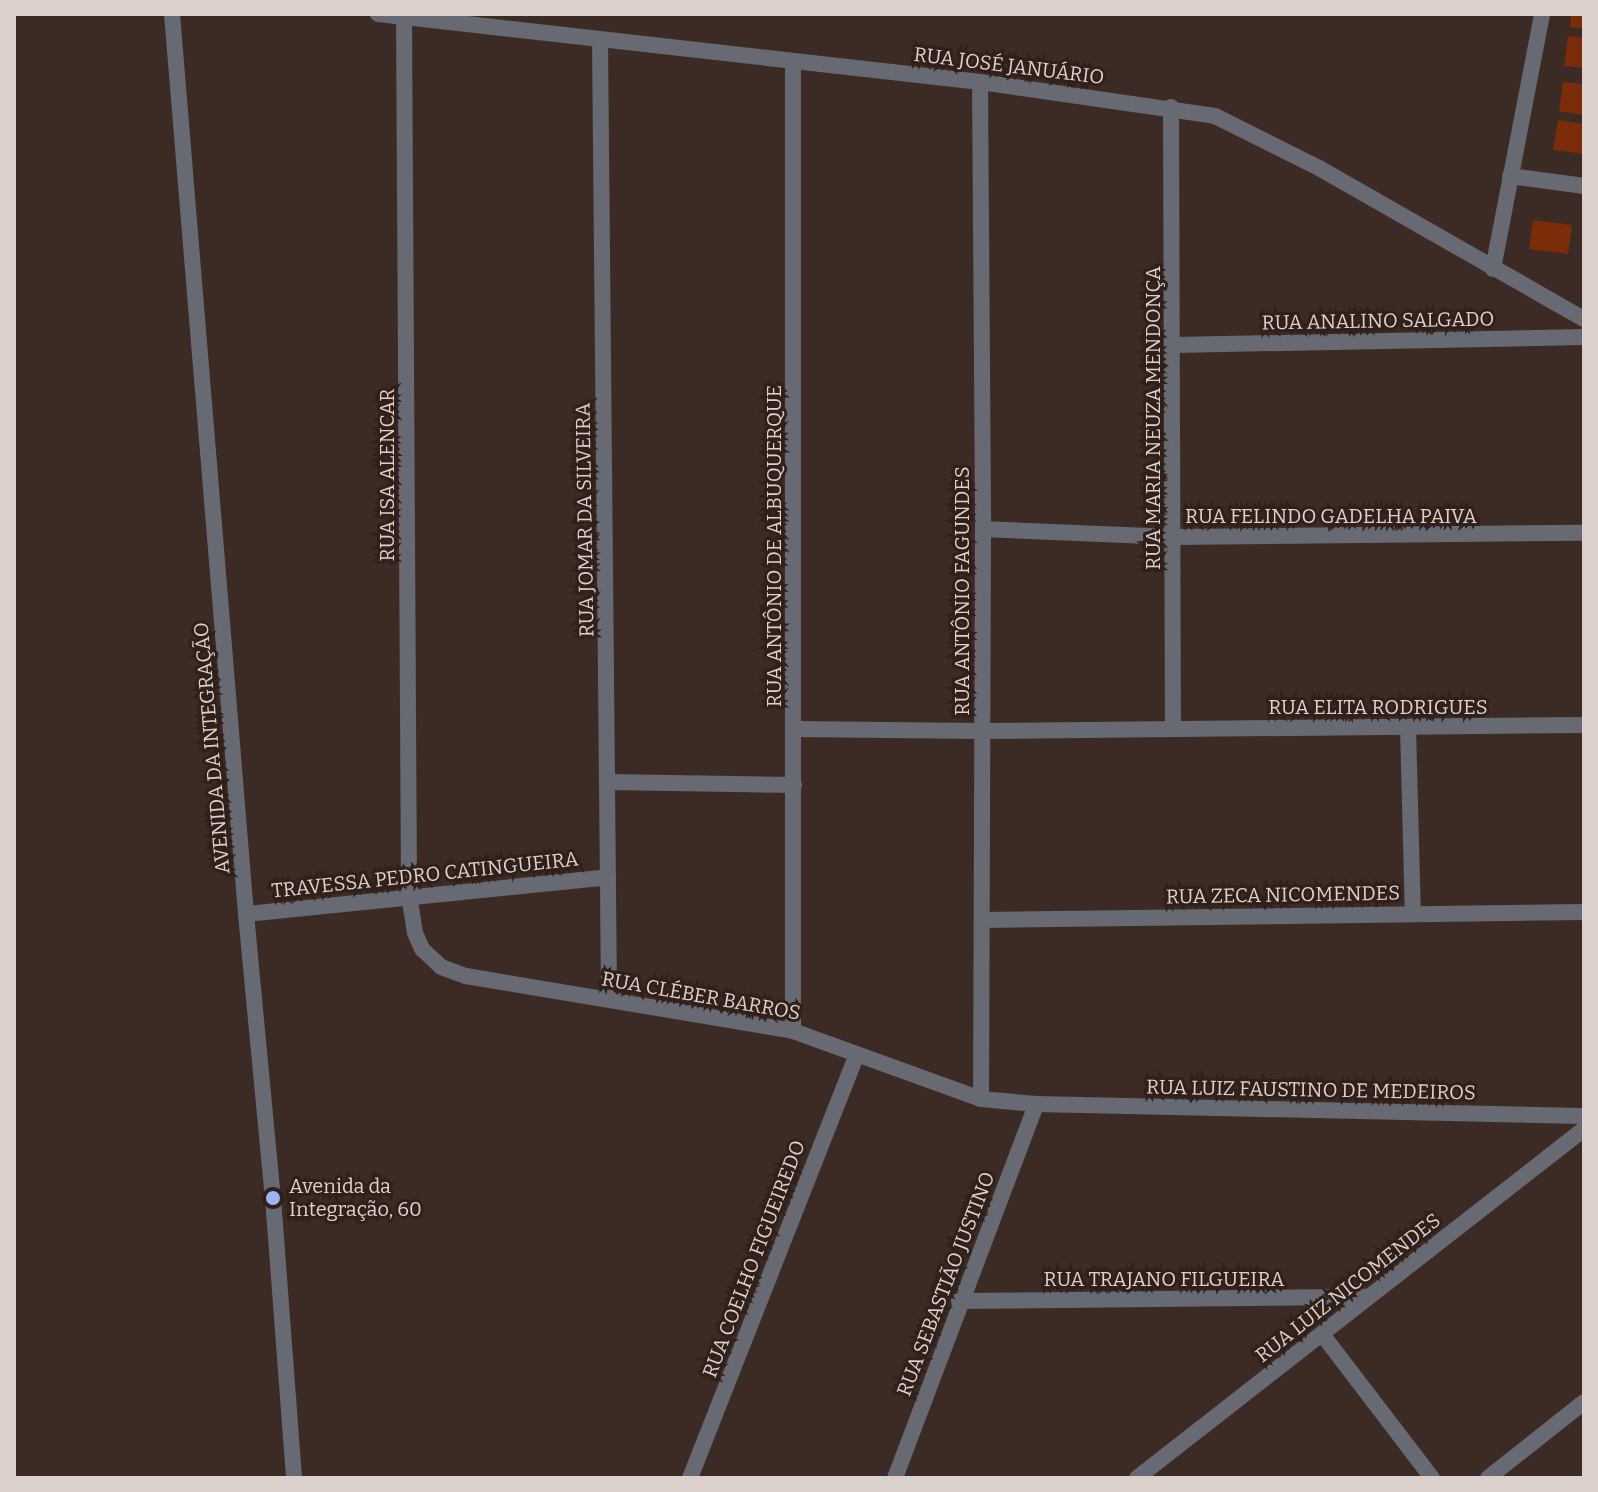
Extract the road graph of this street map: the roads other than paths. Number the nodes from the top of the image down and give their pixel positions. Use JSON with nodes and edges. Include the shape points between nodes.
{"nodes":[{"id":1,"x":172,"y":14,"type":"edge"},
{"id":2,"x":378,"y":14,"type":"edge"},
{"id":3,"x":1542,"y":14,"type":"edge"},
{"id":4,"x":404,"y":17,"type":"junction"},
{"id":5,"x":600,"y":40,"type":"junction"},
{"id":6,"x":793,"y":62,"type":"junction"},
{"id":7,"x":980,"y":82,"type":"junction"},
{"id":8,"x":1171,"y":107,"type":"junction"},
{"id":9,"x":1510,"y":176,"type":"junction"},
{"id":10,"x":1584,"y":186,"type":"edge"},
{"id":11,"x":1493,"y":269,"type":"junction"},
{"id":12,"x":1584,"y":319,"type":"edge"},
{"id":13,"x":1584,"y":337,"type":"edge"},
{"id":14,"x":1173,"y":345,"type":"junction"},
{"id":15,"x":983,"y":529,"type":"junction"},
{"id":16,"x":1584,"y":533,"type":"edge"},
{"id":17,"x":1174,"y":537,"type":"junction"},
{"id":18,"x":1584,"y":725,"type":"edge"},
{"id":19,"x":1408,"y":727,"type":"junction"},
{"id":20,"x":794,"y":729,"type":"junction"},
{"id":21,"x":1173,"y":729,"type":"junction"},
{"id":22,"x":981,"y":731,"type":"junction"},
{"id":23,"x":607,"y":782,"type":"junction"},
{"id":24,"x":794,"y":785,"type":"junction"},
{"id":25,"x":608,"y":877,"type":"junction"},
{"id":26,"x":409,"y":895,"type":"junction"},
{"id":27,"x":1584,"y":912,"type":"edge"},
{"id":28,"x":1413,"y":913,"type":"junction"},
{"id":29,"x":246,"y":914,"type":"junction"},
{"id":30,"x":982,"y":920,"type":"junction"},
{"id":31,"x":415,"y":933,"type":"joint"},
{"id":32,"x":609,"y":999,"type":"junction"},
{"id":33,"x":793,"y":1031,"type":"junction"},
{"id":34,"x":857,"y":1055,"type":"junction"},
{"id":35,"x":981,"y":1099,"type":"junction"},
{"id":36,"x":1036,"y":1104,"type":"junction"},
{"id":37,"x":1584,"y":1116,"type":"edge"},
{"id":38,"x":1584,"y":1129,"type":"edge"},
{"id":39,"x":1368,"y":1297,"type":"junction"},
{"id":40,"x":959,"y":1301,"type":"junction"},
{"id":41,"x":1322,"y":1334,"type":"junction"},
{"id":42,"x":1584,"y":1402,"type":"edge"},
{"id":43,"x":294,"y":1478,"type":"edge"},
{"id":44,"x":690,"y":1478,"type":"edge"},
{"id":45,"x":895,"y":1478,"type":"edge"},
{"id":46,"x":1137,"y":1478,"type":"edge"},
{"id":47,"x":1432,"y":1478,"type":"edge"},
{"id":48,"x":1488,"y":1478,"type":"edge"}],
"edges":[{"from":1,"to":29,"type":"street","name":"AVENIDA DA INTEGRAÇÃO"},
{"from":2,"to":4,"type":"street","name":"RUA JOSÉ JANUÁRIO"},
{"from":3,"to":9,"type":"street"},
{"from":4,"to":5,"type":"street","name":"RUA JOSÉ JANUÁRIO"},
{"from":4,"to":26,"type":"street","name":"RUA ISA ALENCAR"},
{"from":5,"to":6,"type":"street","name":"RUA JOSÉ JANUÁRIO"},
{"from":5,"to":23,"type":"street","name":"RUA JOMAR DA SILVEIRA"},
{"from":6,"to":7,"type":"street","name":"RUA JOSÉ JANUÁRIO"},
{"from":6,"to":20,"type":"street","name":"RUA ANTÔNIO DE ALBUQUERQUE"},
{"from":7,"to":8,"type":"street","name":"RUA JOSÉ JANUÁRIO"},
{"from":7,"to":15,"type":"street","name":"RUA ANTÔNIO FAGUNDES"},
{"from":8,"to":11,"type":"street","name":"RUA JOSÉ JANUÁRIO","via":[[1248,130]]},
{"from":8,"to":14,"type":"street","name":"RUA MARIA NEUZA MENDONÇA"},
{"from":9,"to":10,"type":"street"},
{"from":9,"to":11,"type":"street"},
{"from":11,"to":12,"type":"street","name":"RUA JOSÉ JANUÁRIO"},
{"from":13,"to":14,"type":"street","name":"RUA ANALINO SALGADO"},
{"from":14,"to":17,"type":"street","name":"RUA MARIA NEUZA MENDONÇA"},
{"from":15,"to":17,"type":"street","name":"RUA FELINDO GADELHA PAIVA"},
{"from":15,"to":22,"type":"street","name":"RUA ANTÔNIO FAGUNDES"},
{"from":16,"to":17,"type":"street","name":"RUA FELINDO GADELHA PAIVA"},
{"from":17,"to":21,"type":"street","name":"RUA MARIA NEUZA MENDONÇA"},
{"from":18,"to":19,"type":"street","name":"RUA ELITA RODRIGUES"},
{"from":19,"to":21,"type":"street","name":"RUA ELITA RODRIGUES"},
{"from":19,"to":28,"type":"street"},
{"from":20,"to":22,"type":"street","name":"RUA ELITA RODRIGUES"},
{"from":20,"to":24,"type":"street","name":"RUA ANTÔNIO DE ALBUQUERQUE"},
{"from":21,"to":22,"type":"street","name":"RUA ELITA RODRIGUES"},
{"from":22,"to":30,"type":"street","name":"RUA ANTÔNIO FAGUNDES"},
{"from":23,"to":24,"type":"street"},
{"from":23,"to":25,"type":"street","name":"RUA JOMAR DA SILVEIRA"},
{"from":24,"to":33,"type":"street","name":"RUA ANTÔNIO DE ALBUQUERQUE"},
{"from":25,"to":26,"type":"street","name":"TRAVESSA PEDRO CATINGUEIRA"},
{"from":25,"to":32,"type":"street","name":"RUA JOMAR DA SILVEIRA"},
{"from":26,"to":29,"type":"street","name":"TRAVESSA PEDRO CATINGUEIRA"},
{"from":26,"to":31,"type":"street","name":"RUA ISA ALENCAR"},
{"from":27,"to":28,"type":"street","name":"RUA ZECA NICOMENDES"},
{"from":28,"to":30,"type":"street","name":"RUA ZECA NICOMENDES"},
{"from":29,"to":43,"type":"street","name":"AVENIDA DA INTEGRAÇÃO"},
{"from":30,"to":35,"type":"street","name":"RUA ANTÔNIO FAGUNDES"},
{"from":31,"to":32,"type":"street","name":"RUA CLÉBER BARROS","via":[[422,949],[441,967]]},
{"from":32,"to":33,"type":"street","name":"RUA CLÉBER BARROS"},
{"from":33,"to":34,"type":"street","name":"RUA CLÉBER BARROS"},
{"from":34,"to":35,"type":"street","name":"RUA CLÉBER BARROS"},
{"from":34,"to":44,"type":"street","name":"RUA COELHO FIGUEIREDO"},
{"from":35,"to":36,"type":"street","name":"RUA CLÉBER BARROS"},
{"from":36,"to":37,"type":"street","name":"RUA LUIZ FAUSTINO DE MEDEIROS"},
{"from":36,"to":40,"type":"street","name":"RUA SEBASTIÃO JUSTINO"},
{"from":38,"to":39,"type":"street","name":"RUA LUIZ NICOMENDES"},
{"from":39,"to":40,"type":"street","name":"RUA TRAJANO FILGUEIRA"},
{"from":39,"to":41,"type":"street","name":"RUA LUIZ NICOMENDES"},
{"from":40,"to":45,"type":"street","name":"RUA SEBASTIÃO JUSTINO"},
{"from":41,"to":46,"type":"street","name":"RUA LUIZ NICOMENDES"},
{"from":41,"to":47,"type":"street"},
{"from":42,"to":48,"type":"street"}]}
